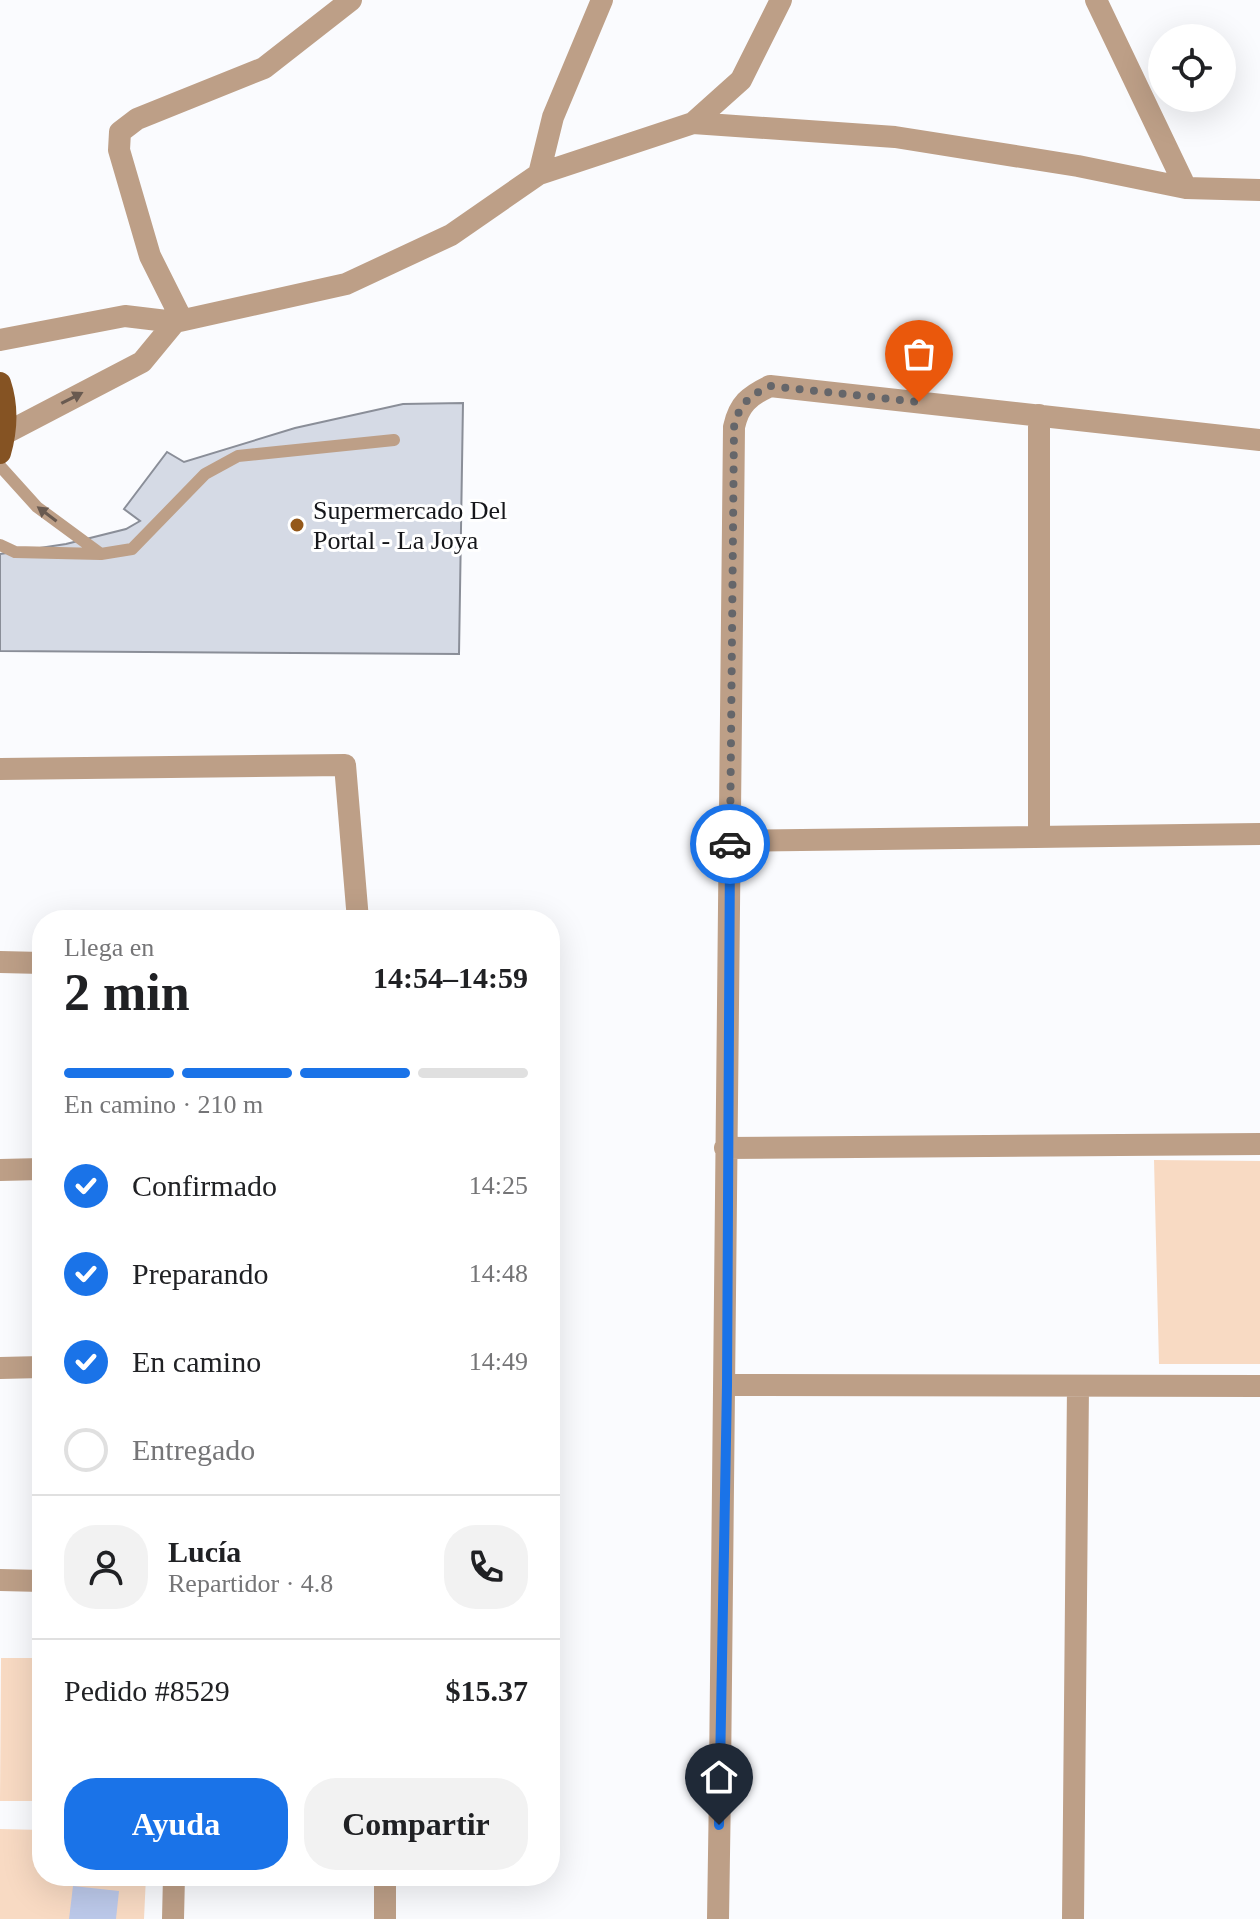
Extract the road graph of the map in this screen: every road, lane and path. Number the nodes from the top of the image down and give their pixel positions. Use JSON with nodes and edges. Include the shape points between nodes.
{"nodes":[{"id":1,"x":351,"y":0,"type":"edge"},
{"id":2,"x":602,"y":0,"type":"edge"},
{"id":3,"x":781,"y":0,"type":"edge"},
{"id":4,"x":1096,"y":0,"type":"edge"},
{"id":5,"x":693,"y":123,"type":"junction"},
{"id":6,"x":539,"y":174,"type":"junction"},
{"id":7,"x":1186,"y":188,"type":"junction"},
{"id":8,"x":1260,"y":190,"type":"edge"},
{"id":9,"x":178,"y":321,"type":"junction"},
{"id":10,"x":0,"y":340,"type":"edge"},
{"id":11,"x":0,"y":383,"type":"edge"},
{"id":12,"x":1039,"y":415,"type":"junction"},
{"id":13,"x":394,"y":440,"type":"dead end"},
{"id":14,"x":1260,"y":440,"type":"edge"},
{"id":15,"x":3,"y":443,"type":"edge"},
{"id":16,"x":0,"y":466,"type":"edge"},
{"id":17,"x":0,"y":545,"type":"edge"},
{"id":18,"x":101,"y":554,"type":"junction"},
{"id":19,"x":0,"y":769,"type":"edge"},
{"id":20,"x":1260,"y":834,"type":"edge"},
{"id":21,"x":1039,"y":837,"type":"junction"},
{"id":22,"x":730,"y":841,"type":"junction"},
{"id":23,"x":357,"y":910,"type":"edge"},
{"id":24,"x":0,"y":962,"type":"edge"},
{"id":25,"x":32,"y":963,"type":"edge"},
{"id":26,"x":1260,"y":1144,"type":"edge"},
{"id":27,"x":725,"y":1148,"type":"junction"},
{"id":28,"x":32,"y":1169,"type":"edge"},
{"id":29,"x":0,"y":1170,"type":"edge"},
{"id":30,"x":32,"y":1367,"type":"edge"},
{"id":31,"x":0,"y":1368,"type":"edge"},
{"id":32,"x":727,"y":1385,"type":"junction"},
{"id":33,"x":1078,"y":1386,"type":"junction"},
{"id":34,"x":1260,"y":1386,"type":"edge"},
{"id":35,"x":0,"y":1580,"type":"edge"},
{"id":36,"x":32,"y":1581,"type":"edge"},
{"id":37,"x":174,"y":1886,"type":"edge"},
{"id":38,"x":385,"y":1886,"type":"edge"},
{"id":39,"x":173,"y":1919,"type":"edge"},
{"id":40,"x":385,"y":1919,"type":"edge"},
{"id":41,"x":718,"y":1919,"type":"edge"},
{"id":42,"x":1073,"y":1919,"type":"edge"}],
"edges":[{"from":1,"to":9,"type":"street","via":[[264,68],[137,119],[120,132],[119,150],[150,256]]},
{"from":2,"to":6,"type":"street","via":[[553,117]]},
{"from":3,"to":5,"type":"street","via":[[741,80]]},
{"from":4,"to":7,"type":"street"},
{"from":5,"to":6,"type":"street"},
{"from":5,"to":7,"type":"street","via":[[895,137]]},
{"from":6,"to":9,"type":"street","via":[[451,235],[346,284]]},
{"from":7,"to":8,"type":"street"},
{"from":9,"to":10,"type":"street","via":[[125,316]]},
{"from":15,"to":9,"type":"street","one_way":true,"via":[[142,362]]},
{"from":11,"to":15,"type":"main road","via":[[6,401]]},
{"from":12,"to":14,"type":"street"},
{"from":12,"to":21,"type":"street"},
{"from":12,"to":22,"type":"street","via":[[770,386],[749,396],[737,411]]},
{"from":13,"to":18,"type":"lane","via":[[238,456],[205,474],[132,549]]},
{"from":18,"to":16,"type":"lane","one_way":true,"via":[[37,507]]},
{"from":17,"to":18,"type":"lane","via":[[15,552]]},
{"from":19,"to":23,"type":"street","via":[[345,765]]},
{"from":20,"to":21,"type":"street"},
{"from":21,"to":22,"type":"street"},
{"from":22,"to":27,"type":"street"},
{"from":24,"to":25,"type":"street"},
{"from":26,"to":27,"type":"street"},
{"from":27,"to":32,"type":"street"},
{"from":28,"to":29,"type":"street"},
{"from":30,"to":31,"type":"street"},
{"from":32,"to":33,"type":"street"},
{"from":32,"to":41,"type":"street"},
{"from":33,"to":34,"type":"street"},
{"from":33,"to":42,"type":"street"},
{"from":35,"to":36,"type":"street"},
{"from":37,"to":39,"type":"street"},
{"from":38,"to":40,"type":"street"}]}
